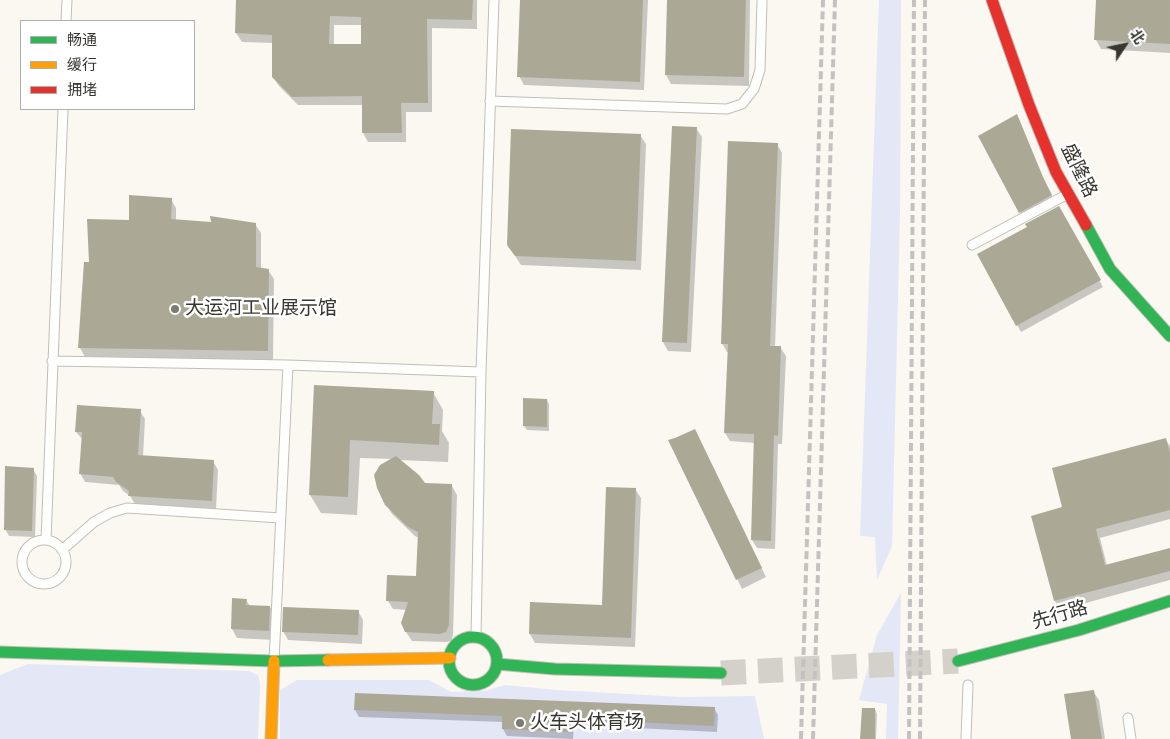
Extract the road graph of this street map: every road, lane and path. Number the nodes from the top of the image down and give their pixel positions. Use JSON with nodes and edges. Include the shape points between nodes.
{"nodes":[{"id":1,"x":67,"y":0,"type":"edge"},
{"id":2,"x":494,"y":0,"type":"edge"},
{"id":3,"x":762,"y":0,"type":"edge"},
{"id":4,"x":992,"y":0,"type":"edge"},
{"id":5,"x":66,"y":20,"type":"edge"},
{"id":6,"x":490,"y":101,"type":"junction"},
{"id":7,"x":63,"y":110,"type":"edge"},
{"id":8,"x":1068,"y":194,"type":"junction"},
{"id":9,"x":972,"y":246,"type":"dead end"},
{"id":10,"x":1170,"y":336,"type":"edge"},
{"id":11,"x":52,"y":361,"type":"junction"},
{"id":12,"x":288,"y":365,"type":"junction"},
{"id":13,"x":481,"y":372,"type":"junction"},
{"id":14,"x":280,"y":518,"type":"junction"},
{"id":15,"x":46,"y":540,"type":"junction"},
{"id":16,"x":62,"y":550,"type":"junction"},
{"id":17,"x":1170,"y":601,"type":"edge"},
{"id":18,"x":476,"y":637,"type":"junction"},
{"id":19,"x":0,"y":652,"type":"edge"},
{"id":20,"x":450,"y":658,"type":"junction"},
{"id":21,"x":274,"y":661,"type":"junction"},
{"id":22,"x":958,"y":661,"type":"tunnel mouth"},
{"id":23,"x":497,"y":664,"type":"junction"},
{"id":24,"x":721,"y":673,"type":"tunnel mouth"},
{"id":25,"x":968,"y":685,"type":"dead end"},
{"id":26,"x":1128,"y":718,"type":"dead end"},
{"id":27,"x":271,"y":739,"type":"edge"},
{"id":28,"x":966,"y":739,"type":"edge"},
{"id":29,"x":1131,"y":739,"type":"edge"}],
"edges":[{"from":1,"to":5,"type":"lane"},
{"from":2,"to":6,"type":"lane"},
{"from":3,"to":6,"type":"lane","via":[[760,70],[754,89],[742,104],[726,109]]},
{"from":4,"to":8,"type":"street","name":"盛隆路","via":[[1029,105]]},
{"from":6,"to":13,"type":"lane"},
{"from":7,"to":11,"type":"lane"},
{"from":8,"to":9,"type":"lane"},
{"from":8,"to":10,"type":"street","name":"盛隆路","via":[[1110,269]]},
{"from":11,"to":12,"type":"lane"},
{"from":11,"to":15,"type":"lane"},
{"from":12,"to":13,"type":"lane"},
{"from":12,"to":14,"type":"lane"},
{"from":13,"to":18,"type":"lane"},
{"from":14,"to":16,"type":"lane","via":[[127,508],[94,522]]},
{"from":14,"to":21,"type":"lane"},
{"from":15,"to":16,"type":"lane"},
{"from":15,"to":16,"type":"lane","via":[[31,544],[23,555],[23,570],[32,581],[46,584],[59,579],[66,559]]},
{"from":17,"to":22,"type":"street","name":"先行路","via":[[1079,630]]},
{"from":18,"to":20,"type":"street","via":[[456,644]]},
{"from":18,"to":23,"type":"street","via":[[490,643],[497,656]]},
{"from":19,"to":21,"type":"street"},
{"from":20,"to":21,"type":"street"},
{"from":20,"to":23,"type":"street","via":[[454,674],[467,684],[475,685],[490,678]]},
{"from":21,"to":27,"type":"street"},
{"from":23,"to":24,"type":"street","via":[[555,669]]},
{"from":25,"to":28,"type":"lane"},
{"from":26,"to":29,"type":"lane"}]}
